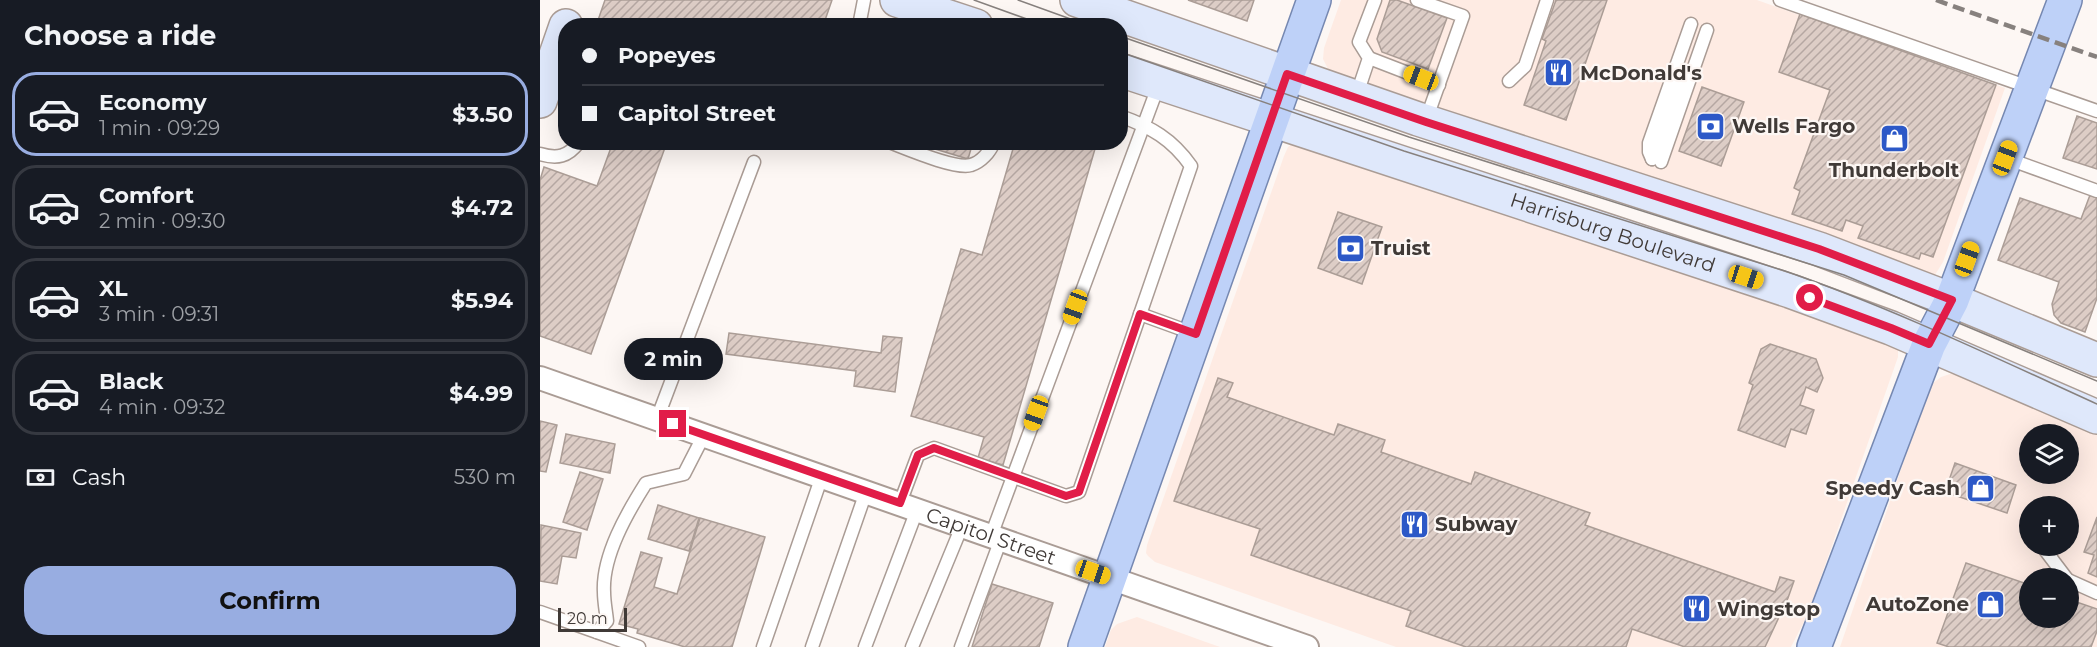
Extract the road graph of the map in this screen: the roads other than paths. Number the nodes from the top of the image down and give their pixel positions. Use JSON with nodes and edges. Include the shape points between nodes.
{"nodes":[{"id":1,"x":574,"y":0,"type":"edge"},
{"id":2,"x":864,"y":0,"type":"edge"},
{"id":3,"x":897,"y":0,"type":"edge"},
{"id":4,"x":1077,"y":0,"type":"edge"},
{"id":5,"x":1314,"y":0,"type":"edge"},
{"id":6,"x":1375,"y":0,"type":"edge"},
{"id":7,"x":1417,"y":0,"type":"edge"},
{"id":8,"x":1547,"y":0,"type":"edge"},
{"id":9,"x":1780,"y":0,"type":"edge"},
{"id":10,"x":2065,"y":0,"type":"edge"},
{"id":11,"x":569,"y":18,"type":"edge"},
{"id":12,"x":861,"y":18,"type":"edge"},
{"id":13,"x":951,"y":18,"type":"edge"},
{"id":14,"x":558,"y":55,"type":"edge"},
{"id":15,"x":1369,"y":58,"type":"junction"},
{"id":16,"x":1128,"y":73,"type":"edge"},
{"id":17,"x":1287,"y":74,"type":"junction"},
{"id":18,"x":1509,"y":81,"type":"dead end"},
{"id":19,"x":1160,"y":83,"type":"junction"},
{"id":20,"x":1439,"y":85,"type":"junction"},
{"id":21,"x":2032,"y":88,"type":"junction"},
{"id":22,"x":1356,"y":98,"type":"junction"},
{"id":23,"x":540,"y":101,"type":"edge"},
{"id":24,"x":2097,"y":111,"type":"edge"},
{"id":25,"x":1128,"y":119,"type":"edge"},
{"id":26,"x":1271,"y":120,"type":"junction"},
{"id":27,"x":1426,"y":122,"type":"junction"},
{"id":28,"x":1144,"y":125,"type":"junction"},
{"id":29,"x":572,"y":150,"type":"edge"},
{"id":30,"x":912,"y":150,"type":"edge"},
{"id":31,"x":988,"y":150,"type":"edge"},
{"id":32,"x":540,"y":154,"type":"edge"},
{"id":33,"x":2005,"y":158,"type":"junction"},
{"id":34,"x":754,"y":162,"type":"dead end"},
{"id":35,"x":1661,"y":162,"type":"joint"},
{"id":36,"x":2097,"y":191,"type":"edge"},
{"id":37,"x":1952,"y":300,"type":"junction"},
{"id":38,"x":1140,"y":314,"type":"junction"},
{"id":39,"x":1196,"y":334,"type":"junction"},
{"id":40,"x":1929,"y":344,"type":"junction"},
{"id":41,"x":2097,"y":360,"type":"edge"},
{"id":42,"x":540,"y":378,"type":"edge"},
{"id":43,"x":2097,"y":417,"type":"edge"},
{"id":44,"x":657,"y":419,"type":"junction"},
{"id":45,"x":704,"y":435,"type":"junction"},
{"id":46,"x":822,"y":476,"type":"junction"},
{"id":47,"x":1013,"y":477,"type":"junction"},
{"id":48,"x":866,"y":492,"type":"junction"},
{"id":49,"x":908,"y":506,"type":"junction"},
{"id":50,"x":962,"y":526,"type":"junction"},
{"id":51,"x":996,"y":538,"type":"junction"},
{"id":52,"x":2050,"y":556,"type":"edge"},
{"id":53,"x":2059,"y":568,"type":"edge"},
{"id":54,"x":1111,"y":578,"type":"junction"},
{"id":55,"x":2079,"y":585,"type":"edge"},
{"id":56,"x":2097,"y":593,"type":"edge"},
{"id":57,"x":540,"y":612,"type":"edge"},
{"id":58,"x":597,"y":632,"type":"junction"},
{"id":59,"x":639,"y":647,"type":"edge"},
{"id":60,"x":763,"y":647,"type":"edge"},
{"id":61,"x":812,"y":647,"type":"edge"},
{"id":62,"x":865,"y":647,"type":"edge"},
{"id":63,"x":912,"y":647,"type":"edge"},
{"id":64,"x":961,"y":647,"type":"edge"},
{"id":65,"x":1085,"y":647,"type":"edge"},
{"id":66,"x":1307,"y":647,"type":"edge"},
{"id":67,"x":1814,"y":647,"type":"edge"}],
"edges":[{"from":1,"to":11,"type":"main road"},
{"from":2,"to":12,"type":"lane"},
{"from":3,"to":13,"type":"main road"},
{"from":4,"to":17,"type":"main road"},
{"from":5,"to":17,"type":"main road"},
{"from":6,"to":15,"type":"lane","via":[[1359,42]]},
{"from":7,"to":20,"type":"lane","via":[[1463,16]]},
{"from":8,"to":18,"type":"lane","via":[[1526,66]]},
{"from":9,"to":21,"type":"lane"},
{"from":10,"to":21,"type":"main road"},
{"from":14,"to":23,"type":"main road"},
{"from":15,"to":20,"type":"lane"},
{"from":15,"to":22,"type":"lane"},
{"from":16,"to":19,"type":"main road","name":"Harrisburg Boulevard"},
{"from":17,"to":22,"type":"main road"},
{"from":17,"to":26,"type":"main road"},
{"from":19,"to":26,"type":"main road","name":"Harrisburg Boulevard"},
{"from":19,"to":28,"type":"lane"},
{"from":20,"to":27,"type":"lane"},
{"from":21,"to":24,"type":"lane"},
{"from":21,"to":33,"type":"main road"},
{"from":22,"to":27,"type":"main road"},
{"from":25,"to":28,"type":"lane"},
{"from":26,"to":39,"type":"main road"},
{"from":26,"to":40,"type":"main road","name":"Harrisburg Boulevard","via":[[1790,291]]},
{"from":27,"to":37,"type":"main road","via":[[1819,249]]},
{"from":28,"to":38,"type":"lane","via":[[1179,148],[1191,166]]},
{"from":28,"to":47,"type":"lane"},
{"from":29,"to":32,"type":"lane","via":[[552,158]]},
{"from":30,"to":31,"type":"lane","via":[[970,166]]},
{"from":33,"to":36,"type":"lane"},
{"from":33,"to":37,"type":"main road"},
{"from":34,"to":44,"type":"lane"},
{"from":35,"to":35,"type":"lane","via":[[1703,29],[1649,143],[1649,153]]},
{"from":37,"to":40,"type":"main road"},
{"from":37,"to":41,"type":"main road"},
{"from":38,"to":39,"type":"lane"},
{"from":38,"to":47,"type":"lane","via":[[1079,492],[1066,496]]},
{"from":39,"to":54,"type":"main road"},
{"from":40,"to":43,"type":"main road","name":"Harrisburg Boulevard"},
{"from":40,"to":67,"type":"main road"},
{"from":42,"to":44,"type":"street","name":"Capitol Street"},
{"from":44,"to":45,"type":"street","name":"Capitol Street"},
{"from":45,"to":46,"type":"street","name":"Capitol Street"},
{"from":45,"to":58,"type":"lane","via":[[684,474],[646,483],[629,510],[608,561],[603,590],[607,621]]},
{"from":46,"to":48,"type":"street","name":"Capitol Street"},
{"from":46,"to":60,"type":"lane"},
{"from":47,"to":49,"type":"lane","via":[[934,448],[918,455]]},
{"from":47,"to":51,"type":"lane"},
{"from":48,"to":49,"type":"street","name":"Capitol Street"},
{"from":48,"to":61,"type":"lane"},
{"from":49,"to":50,"type":"street","name":"Capitol Street"},
{"from":49,"to":62,"type":"lane"},
{"from":50,"to":51,"type":"street","name":"Capitol Street"},
{"from":50,"to":63,"type":"lane"},
{"from":51,"to":54,"type":"street","name":"Capitol Street"},
{"from":51,"to":64,"type":"lane"},
{"from":52,"to":53,"type":"lane"},
{"from":54,"to":65,"type":"main road"},
{"from":54,"to":66,"type":"street","name":"Capitol Street"},
{"from":55,"to":56,"type":"lane"},
{"from":57,"to":58,"type":"lane"},
{"from":58,"to":59,"type":"lane"}]}
